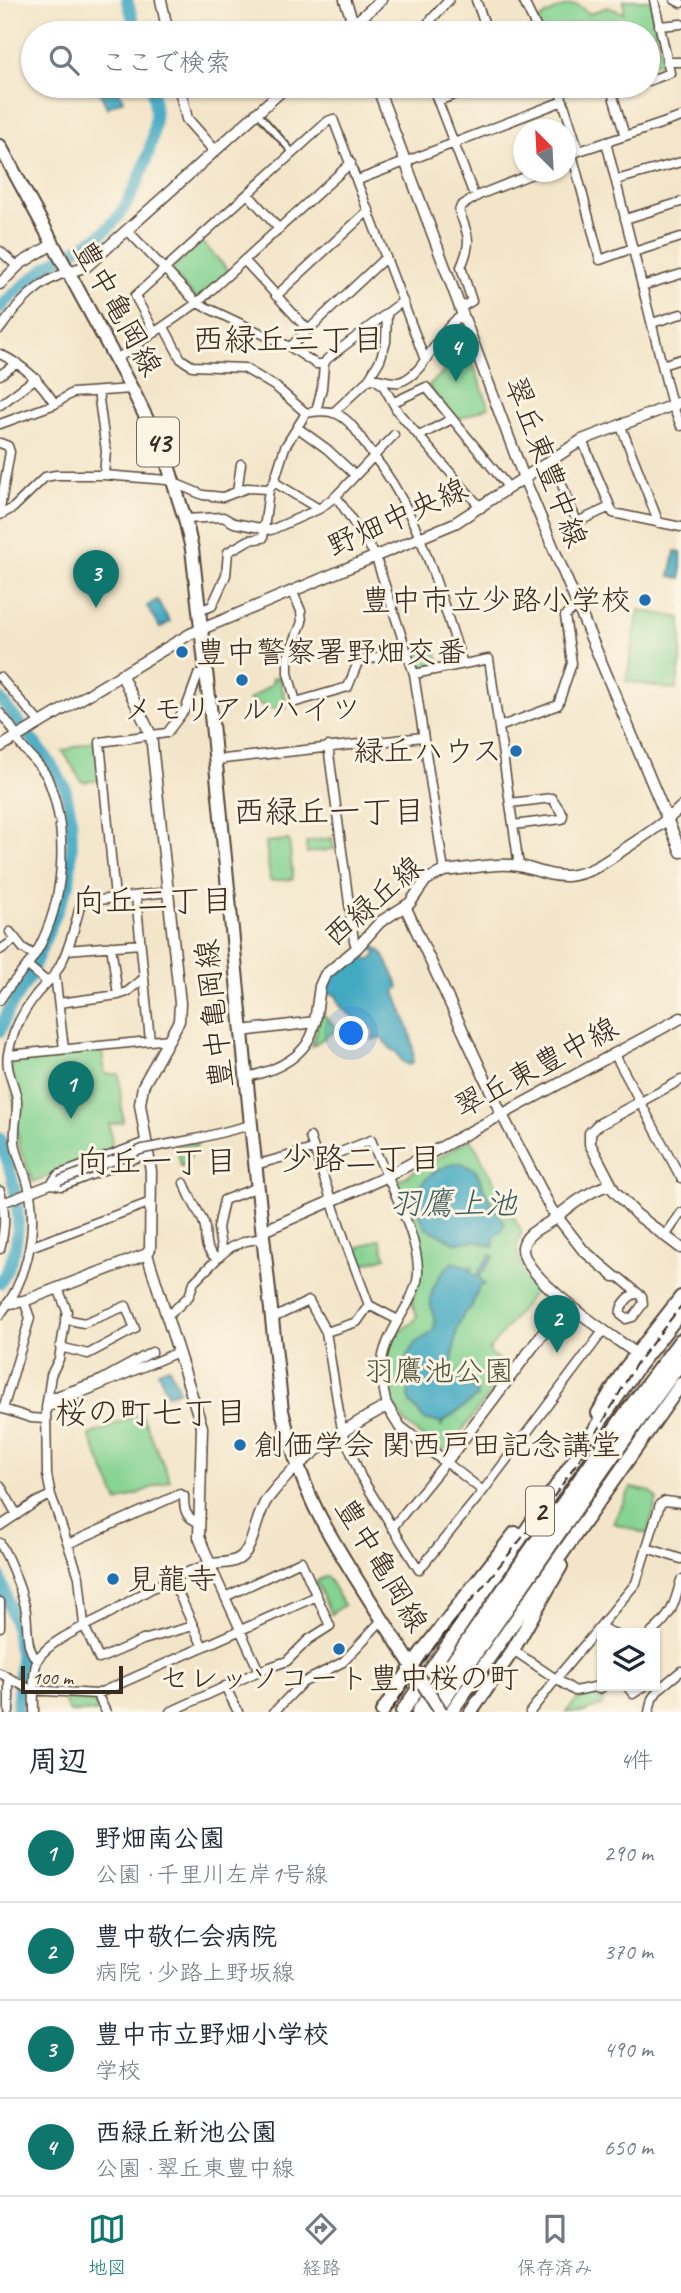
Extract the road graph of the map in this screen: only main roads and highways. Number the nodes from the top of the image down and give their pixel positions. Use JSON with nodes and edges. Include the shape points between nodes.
{"nodes":[{"id":1,"x":0,"y":146,"type":"edge"},
{"id":2,"x":681,"y":1297,"type":"edge"},
{"id":3,"x":681,"y":1312,"type":"edge"},
{"id":4,"x":681,"y":1341,"type":"edge"},
{"id":5,"x":681,"y":1361,"type":"edge"},
{"id":6,"x":681,"y":1384,"type":"edge"},
{"id":7,"x":579,"y":1455,"type":"junction"},
{"id":8,"x":565,"y":1474,"type":"junction"},
{"id":9,"x":591,"y":1510,"type":"junction"},
{"id":10,"x":414,"y":1669,"type":"junction"},
{"id":11,"x":382,"y":1712,"type":"edge"},
{"id":12,"x":402,"y":1712,"type":"edge"},
{"id":13,"x":419,"y":1712,"type":"edge"},
{"id":14,"x":434,"y":1712,"type":"edge"},
{"id":15,"x":441,"y":1712,"type":"edge"},
{"id":16,"x":451,"y":1712,"type":"edge"},
{"id":17,"x":471,"y":1712,"type":"edge"}],
"edges":[{"from":1,"to":10,"type":"main road","name":"豊中亀岡線","number":"43","via":[[161,447],[185,519],[201,629],[282,1411],[298,1467],[320,1518]]},
{"from":2,"to":7,"type":"main road","via":[[617,1380],[587,1430]]},
{"from":3,"to":7,"type":"main road","number":"2"},
{"from":4,"to":13,"type":"highway"},
{"from":5,"to":14,"type":"highway"},
{"from":6,"to":9,"type":"main road","number":"2"},
{"from":7,"to":8,"type":"main road","number":"2"},
{"from":8,"to":10,"type":"main road","via":[[527,1517]]},
{"from":8,"to":12,"type":"main road","number":"2"},
{"from":9,"to":16,"type":"main road","number":"2"},
{"from":9,"to":17,"type":"main road","via":[[513,1650]]},
{"from":10,"to":11,"type":"main road"},
{"from":10,"to":15,"type":"main road","name":"豊中亀岡線","number":"43","bridge":true}]}
